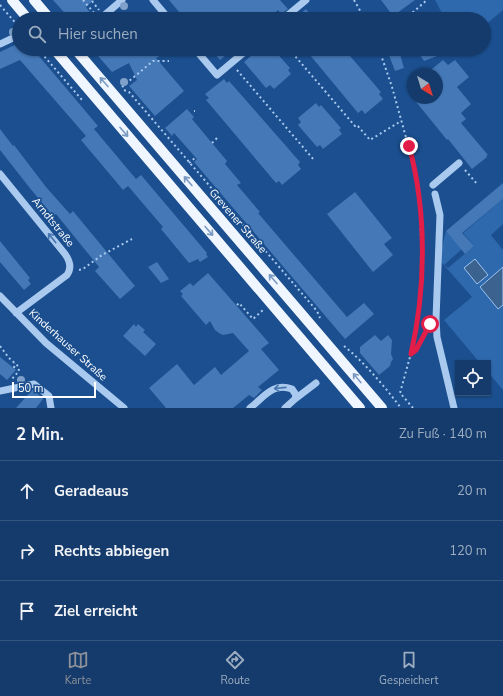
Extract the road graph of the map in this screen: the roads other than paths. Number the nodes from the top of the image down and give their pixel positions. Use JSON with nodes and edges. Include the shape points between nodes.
{"nodes":[{"id":1,"x":12,"y":0,"type":"edge"},
{"id":2,"x":34,"y":0,"type":"edge"},
{"id":3,"x":122,"y":0,"type":"edge"},
{"id":4,"x":153,"y":0,"type":"edge"},
{"id":5,"x":306,"y":0,"type":"edge"},
{"id":6,"x":22,"y":12,"type":"edge"},
{"id":7,"x":44,"y":12,"type":"edge"},
{"id":8,"x":105,"y":12,"type":"edge"},
{"id":9,"x":163,"y":12,"type":"edge"},
{"id":10,"x":292,"y":12,"type":"edge"},
{"id":11,"x":12,"y":38,"type":"edge"},
{"id":12,"x":0,"y":44,"type":"edge"},
{"id":13,"x":60,"y":56,"type":"edge"},
{"id":14,"x":81,"y":56,"type":"edge"},
{"id":15,"x":201,"y":56,"type":"edge"},
{"id":16,"x":240,"y":56,"type":"edge"},
{"id":17,"x":459,"y":163,"type":"dead end"},
{"id":18,"x":0,"y":174,"type":"edge"},
{"id":19,"x":433,"y":186,"type":"dead end"},
{"id":20,"x":435,"y":194,"type":"dead end"},
{"id":21,"x":0,"y":296,"type":"edge"},
{"id":22,"x":16,"y":313,"type":"junction"},
{"id":23,"x":316,"y":383,"type":"dead end"},
{"id":24,"x":1,"y":391,"type":"edge"},
{"id":25,"x":295,"y":399,"type":"junction"},
{"id":26,"x":51,"y":408,"type":"edge"},
{"id":27,"x":124,"y":408,"type":"edge"},
{"id":28,"x":250,"y":408,"type":"edge"},
{"id":29,"x":285,"y":408,"type":"edge"},
{"id":30,"x":360,"y":408,"type":"edge"},
{"id":31,"x":382,"y":408,"type":"edge"},
{"id":32,"x":454,"y":408,"type":"edge"}],
"edges":[{"from":1,"to":6,"type":"main road"},
{"from":2,"to":7,"type":"main road"},
{"from":3,"to":8,"type":"street"},
{"from":4,"to":9,"type":"street"},
{"from":5,"to":10,"type":"street"},
{"from":11,"to":12,"type":"street"},
{"from":13,"to":30,"type":"main road","one_way":true},
{"from":31,"to":14,"type":"main road","name":"Grevener Straße","one_way":true},
{"from":15,"to":16,"type":"street","via":[[217,75]]},
{"from":17,"to":19,"type":"street"},
{"from":22,"to":18,"type":"street","name":"Arndtstraße","one_way":true,"via":[[67,275],[70,264],[68,258]]},
{"from":20,"to":32,"type":"street","via":[[440,215],[437,337]]},
{"from":21,"to":22,"type":"street","name":"Kinderhauser Straße"},
{"from":22,"to":27,"type":"street","name":"Kinderhauser Straße","via":[[46,343]]},
{"from":23,"to":25,"type":"street"},
{"from":24,"to":26,"type":"street","via":[[34,384],[49,396]]},
{"from":25,"to":28,"type":"street","one_way":true,"via":[[295,392],[292,389],[275,387]]},
{"from":25,"to":29,"type":"street"}]}
